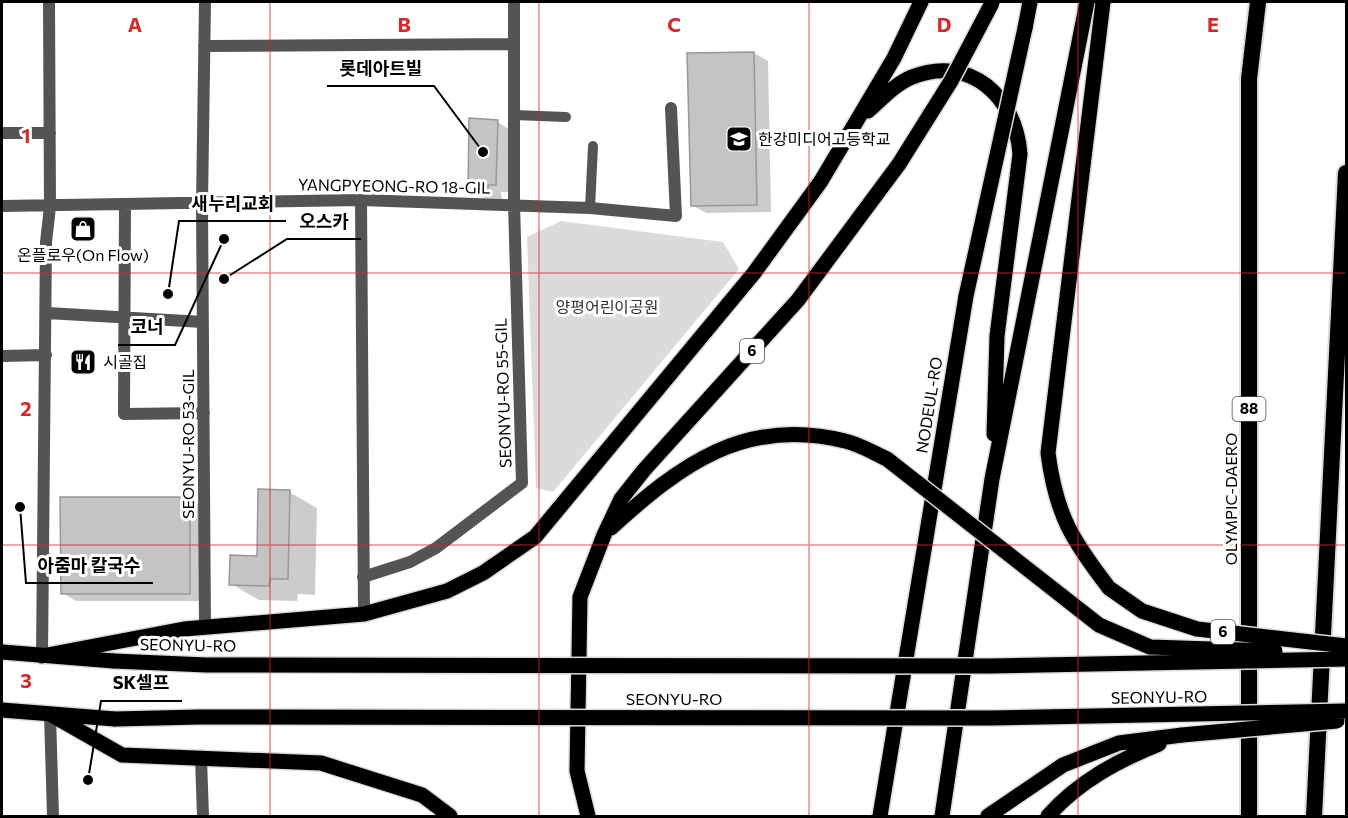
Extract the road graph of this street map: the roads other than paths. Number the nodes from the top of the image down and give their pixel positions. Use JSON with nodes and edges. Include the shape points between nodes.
{"nodes":[{"id":1,"x":49,"y":2,"type":"edge"},
{"id":2,"x":205,"y":2,"type":"edge"},
{"id":3,"x":514,"y":2,"type":"edge"},
{"id":4,"x":921,"y":2,"type":"edge"},
{"id":5,"x":992,"y":2,"type":"edge"},
{"id":6,"x":1030,"y":2,"type":"edge"},
{"id":7,"x":1087,"y":2,"type":"edge"},
{"id":8,"x":1103,"y":2,"type":"edge"},
{"id":9,"x":1258,"y":2,"type":"edge"},
{"id":10,"x":514,"y":44,"type":"junction"},
{"id":11,"x":204,"y":46,"type":"junction"},
{"id":12,"x":671,"y":108,"type":"dead end"},
{"id":13,"x":514,"y":115,"type":"junction"},
{"id":14,"x":566,"y":117,"type":"dead end"},
{"id":15,"x":857,"y":121,"type":"junction"},
{"id":16,"x":2,"y":133,"type":"edge"},
{"id":17,"x":50,"y":133,"type":"junction"},
{"id":18,"x":592,"y":146,"type":"dead end"},
{"id":19,"x":1347,"y":173,"type":"edge"},
{"id":20,"x":361,"y":200,"type":"junction"},
{"id":21,"x":202,"y":204,"type":"junction"},
{"id":22,"x":514,"y":204,"type":"junction"},
{"id":23,"x":125,"y":205,"type":"junction"},
{"id":24,"x":2,"y":206,"type":"edge"},
{"id":25,"x":50,"y":207,"type":"junction"},
{"id":26,"x":590,"y":208,"type":"junction"},
{"id":27,"x":47,"y":314,"type":"junction"},
{"id":28,"x":125,"y":319,"type":"junction"},
{"id":29,"x":203,"y":322,"type":"junction"},
{"id":30,"x":46,"y":355,"type":"junction"},
{"id":31,"x":2,"y":356,"type":"edge"},
{"id":32,"x":204,"y":413,"type":"junction"},
{"id":33,"x":992,"y":479,"type":"junction"},
{"id":34,"x":604,"y":535,"type":"junction"},
{"id":35,"x":363,"y":577,"type":"junction"},
{"id":36,"x":364,"y":614,"type":"junction"},
{"id":37,"x":205,"y":626,"type":"junction"},
{"id":38,"x":1347,"y":646,"type":"edge"},
{"id":39,"x":2,"y":652,"type":"edge"},
{"id":40,"x":1347,"y":654,"type":"edge"},
{"id":41,"x":42,"y":656,"type":"junction"},
{"id":42,"x":1347,"y":659,"type":"edge"},
{"id":43,"x":2,"y":710,"type":"edge"},
{"id":44,"x":1347,"y":711,"type":"edge"},
{"id":45,"x":50,"y":714,"type":"junction"},
{"id":46,"x":1347,"y":720,"type":"edge"},
{"id":47,"x":1182,"y":735,"type":"junction"},
{"id":48,"x":201,"y":759,"type":"junction"},
{"id":49,"x":950,"y":761,"type":"junction"},
{"id":50,"x":54,"y":816,"type":"edge"},
{"id":51,"x":203,"y":816,"type":"edge"},
{"id":52,"x":450,"y":816,"type":"edge"},
{"id":53,"x":588,"y":816,"type":"edge"},
{"id":54,"x":879,"y":816,"type":"edge"},
{"id":55,"x":936,"y":816,"type":"edge"},
{"id":56,"x":942,"y":816,"type":"edge"},
{"id":57,"x":988,"y":816,"type":"edge"},
{"id":58,"x":1048,"y":816,"type":"edge"},
{"id":59,"x":1249,"y":816,"type":"edge"},
{"id":60,"x":1314,"y":816,"type":"edge"}],
"edges":[{"from":1,"to":17,"type":"street"},
{"from":2,"to":11,"type":"street","name":"SEONYU-RO 53-GIL"},
{"from":3,"to":10,"type":"street","name":"SEONYU-RO 55-GIL"},
{"from":4,"to":15,"type":"main road"},
{"from":5,"to":34,"type":"main road","number":"6","bridge":true,"via":[[951,81],[899,164],[798,300],[627,492]]},
{"from":6,"to":54,"type":"main road","name":"NODEUL-RO","bridge":true,"via":[[966,296]]},
{"from":7,"to":33,"type":"main road"},
{"from":8,"to":38,"type":"main road","number":"6","bridge":true,"via":[[1048,453],[1055,497],[1076,545],[1109,588],[1142,611],[1197,629]]},
{"from":9,"to":59,"type":"highway","name":"OLYMPIC-DAERO","number":"88","via":[[1249,79]]},
{"from":10,"to":11,"type":"street"},
{"from":10,"to":13,"type":"street","name":"SEONYU-RO 55-GIL"},
{"from":11,"to":21,"type":"street","name":"SEONYU-RO 53-GIL"},
{"from":12,"to":26,"type":"street","name":"YANGPYEONG-RO 18-GIL","via":[[676,216]]},
{"from":13,"to":14,"type":"lane"},
{"from":13,"to":22,"type":"street","name":"SEONYU-RO 55-GIL"},
{"from":15,"to":33,"type":"main road","via":[[912,77],[949,70],[967,73],[989,87],[1005,105],[1015,125],[1020,154],[997,336]]},
{"from":15,"to":36,"type":"main road","via":[[820,181],[754,273],[535,537],[483,573],[447,591]]},
{"from":16,"to":17,"type":"street"},
{"from":17,"to":25,"type":"street"},
{"from":18,"to":26,"type":"lane"},
{"from":19,"to":60,"type":"highway"},
{"from":20,"to":21,"type":"street","name":"YANGPYEONG-RO 18-GIL"},
{"from":20,"to":22,"type":"street","name":"YANGPYEONG-RO 18-GIL"},
{"from":20,"to":35,"type":"street"},
{"from":21,"to":23,"type":"street","name":"YANGPYEONG-RO 18-GIL"},
{"from":21,"to":29,"type":"street","name":"SEONYU-RO 53-GIL"},
{"from":22,"to":26,"type":"street","name":"YANGPYEONG-RO 18-GIL"},
{"from":22,"to":35,"type":"street","name":"SEONYU-RO 55-GIL","via":[[522,483],[436,548],[410,562]]},
{"from":23,"to":25,"type":"street","name":"YANGPYEONG-RO 18-GIL"},
{"from":23,"to":28,"type":"street"},
{"from":24,"to":25,"type":"street","name":"YANGPYEONG-RO 18-GIL"},
{"from":25,"to":27,"type":"street","via":[[46,242]]},
{"from":27,"to":28,"type":"street"},
{"from":27,"to":30,"type":"street"},
{"from":28,"to":29,"type":"street"},
{"from":28,"to":32,"type":"street","via":[[124,414]]},
{"from":29,"to":32,"type":"street","name":"SEONYU-RO 53-GIL"},
{"from":30,"to":31,"type":"street"},
{"from":30,"to":41,"type":"street"},
{"from":32,"to":37,"type":"street","name":"SEONYU-RO 53-GIL"},
{"from":33,"to":49,"type":"main road"},
{"from":34,"to":40,"type":"main road","bridge":true,"via":[[656,487],[692,462],[730,444],[790,434],[846,441],[887,459],[1099,626],[1150,647]]},
{"from":34,"to":53,"type":"main road","number":"6","via":[[580,597],[577,771]]},
{"from":35,"to":36,"type":"street"},
{"from":36,"to":37,"type":"main road"},
{"from":37,"to":41,"type":"main road"},
{"from":39,"to":41,"type":"main road","name":"SEONYU-RO"},
{"from":41,"to":42,"type":"main road","name":"SEONYU-RO","bridge":true,"via":[[206,665],[990,666]]},
{"from":43,"to":45,"type":"main road","name":"SEONYU-RO"},
{"from":44,"to":45,"type":"main road","name":"SEONYU-RO","bridge":true,"via":[[991,718],[115,719]]},
{"from":45,"to":48,"type":"main road","via":[[122,755]]},
{"from":45,"to":50,"type":"street"},
{"from":46,"to":47,"type":"main road","bridge":true},
{"from":47,"to":57,"type":"main road","via":[[1119,743],[1063,765]]},
{"from":47,"to":58,"type":"main road","via":[[1130,755],[1093,776]]},
{"from":48,"to":51,"type":"street"},
{"from":48,"to":52,"type":"main road","via":[[321,763],[422,795]]},
{"from":49,"to":55,"type":"main road"},
{"from":49,"to":56,"type":"main road"}]}
